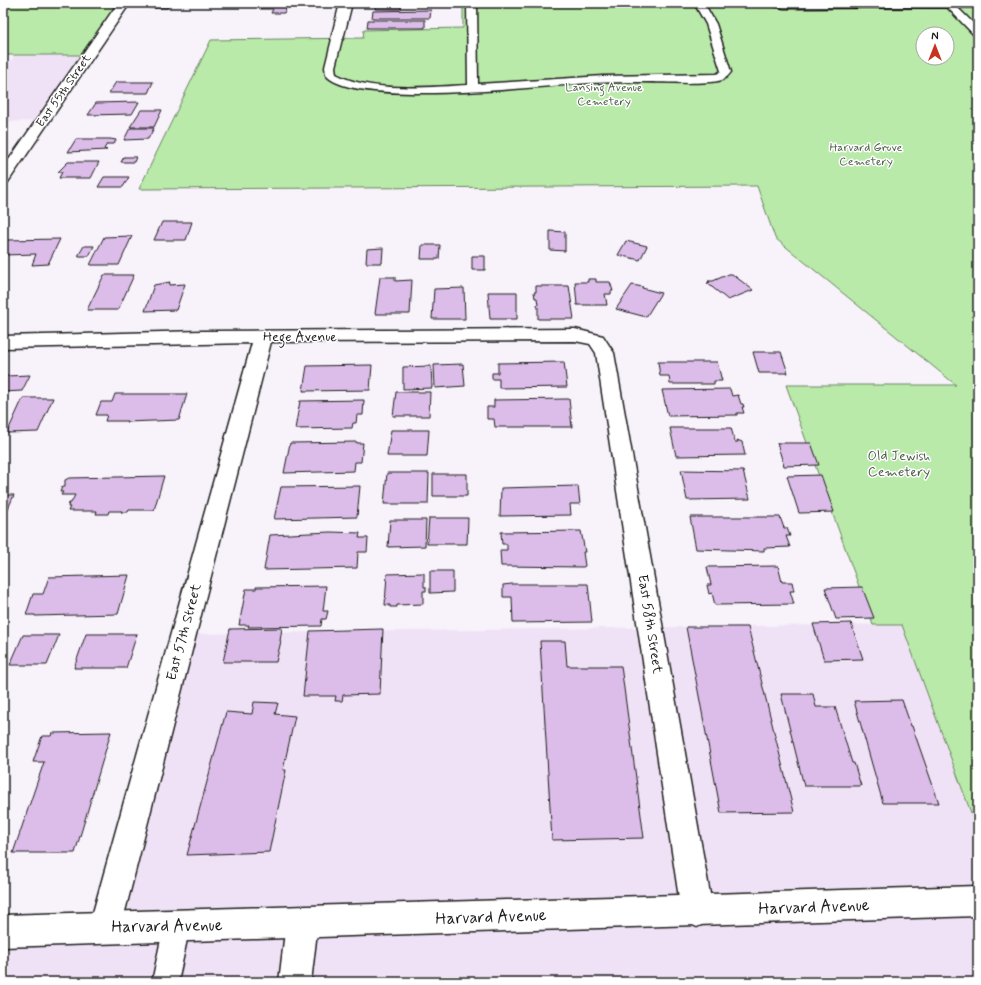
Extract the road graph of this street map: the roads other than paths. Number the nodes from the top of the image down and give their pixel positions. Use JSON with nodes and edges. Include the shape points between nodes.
{"nodes":[{"id":1,"x":124,"y":3,"type":"edge"},
{"id":2,"x":346,"y":3,"type":"edge"},
{"id":3,"x":472,"y":3,"type":"edge"},
{"id":4,"x":699,"y":3,"type":"edge"},
{"id":5,"x":773,"y":3,"type":"edge"},
{"id":6,"x":949,"y":4,"type":"edge"},
{"id":7,"x":978,"y":4,"type":"edge"},
{"id":8,"x":978,"y":34,"type":"edge"},
{"id":9,"x":336,"y":39,"type":"joint"},
{"id":10,"x":473,"y":87,"type":"junction"},
{"id":11,"x":3,"y":179,"type":"edge"},
{"id":12,"x":263,"y":338,"type":"junction"},
{"id":13,"x":596,"y":340,"type":"joint"},
{"id":14,"x":3,"y":342,"type":"edge"},
{"id":15,"x":978,"y":901,"type":"edge"},
{"id":16,"x":697,"y":911,"type":"junction"},
{"id":17,"x":302,"y":923,"type":"junction"},
{"id":18,"x":177,"y":926,"type":"junction"},
{"id":19,"x":105,"y":927,"type":"junction"},
{"id":20,"x":3,"y":931,"type":"edge"},
{"id":21,"x":166,"y":982,"type":"edge"},
{"id":22,"x":295,"y":982,"type":"edge"}],
"edges":[{"from":1,"to":11,"type":"street","name":"East 55th Street"},
{"from":2,"to":9,"type":"street"},
{"from":3,"to":10,"type":"lane"},
{"from":4,"to":10,"type":"lane","via":[[711,24],[726,72],[720,77],[590,80]]},
{"from":5,"to":6,"type":"lane"},
{"from":6,"to":7,"type":"lane"},
{"from":6,"to":8,"type":"lane"},
{"from":9,"to":10,"type":"lane","via":[[329,71],[333,78],[344,84],[404,89]]},
{"from":12,"to":13,"type":"street","name":"Hege Avenue","via":[[574,335]]},
{"from":12,"to":14,"type":"street","name":"Hege Avenue"},
{"from":12,"to":19,"type":"street","name":"East 57th Street"},
{"from":13,"to":16,"type":"street","name":"East 58th Street","via":[[605,353]]},
{"from":15,"to":16,"type":"street","name":"Harvard Avenue"},
{"from":16,"to":17,"type":"street","name":"Harvard Avenue"},
{"from":17,"to":18,"type":"street","name":"Harvard Avenue"},
{"from":17,"to":22,"type":"street"},
{"from":18,"to":19,"type":"street","name":"Harvard Avenue"},
{"from":18,"to":21,"type":"lane"},
{"from":19,"to":20,"type":"street","name":"Harvard Avenue"}]}
